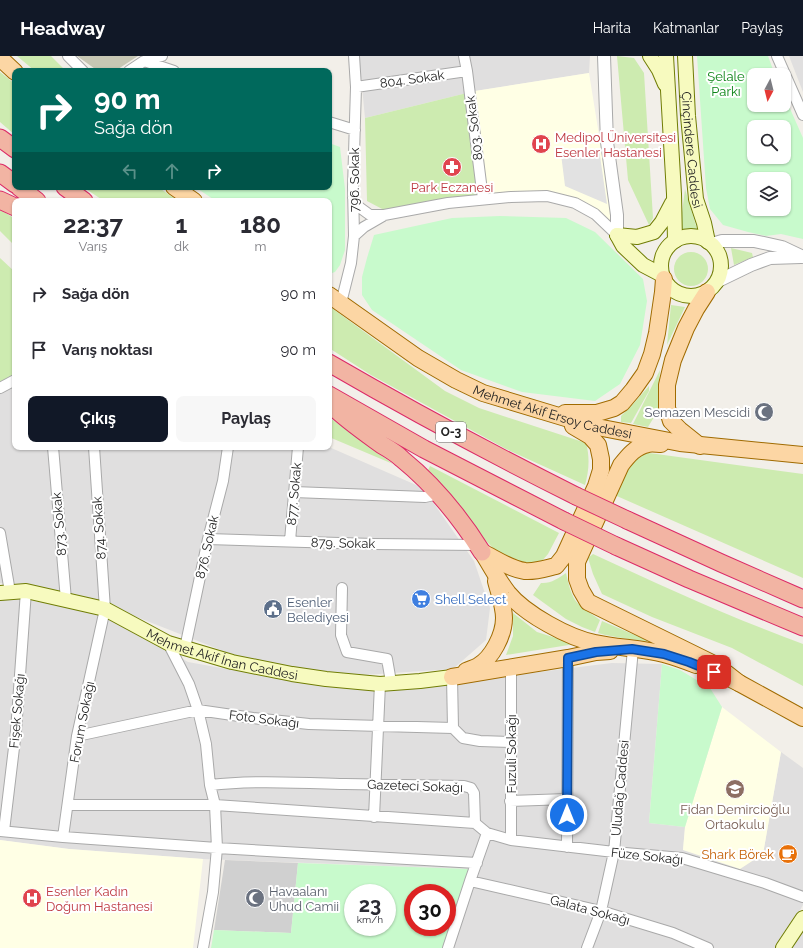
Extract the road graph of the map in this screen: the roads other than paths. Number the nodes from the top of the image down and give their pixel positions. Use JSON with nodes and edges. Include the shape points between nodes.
{"nodes":[{"id":1,"x":68,"y":56,"type":"edge"},
{"id":2,"x":159,"y":56,"type":"edge"},
{"id":3,"x":354,"y":56,"type":"edge"},
{"id":4,"x":464,"y":56,"type":"edge"},
{"id":5,"x":604,"y":56,"type":"edge"},
{"id":6,"x":650,"y":56,"type":"edge"},
{"id":7,"x":666,"y":56,"type":"edge"},
{"id":8,"x":685,"y":56,"type":"edge"},
{"id":9,"x":777,"y":56,"type":"edge"},
{"id":10,"x":0,"y":58,"type":"edge"},
{"id":11,"x":144,"y":62,"type":"junction"},
{"id":12,"x":80,"y":68,"type":"edge"},
{"id":13,"x":134,"y":68,"type":"edge"},
{"id":14,"x":164,"y":68,"type":"edge"},
{"id":15,"x":12,"y":69,"type":"edge"},
{"id":16,"x":467,"y":71,"type":"junction"},
{"id":17,"x":356,"y":88,"type":"junction"},
{"id":18,"x":668,"y":89,"type":"junction"},
{"id":19,"x":802,"y":110,"type":"edge"},
{"id":20,"x":332,"y":123,"type":"edge"},
{"id":21,"x":355,"y":130,"type":"junction"},
{"id":22,"x":0,"y":138,"type":"edge"},
{"id":23,"x":12,"y":147,"type":"edge"},
{"id":24,"x":0,"y":173,"type":"edge"},
{"id":25,"x":12,"y":182,"type":"edge"},
{"id":26,"x":23,"y":190,"type":"edge"},
{"id":27,"x":69,"y":190,"type":"edge"},
{"id":28,"x":178,"y":190,"type":"edge"},
{"id":29,"x":33,"y":198,"type":"edge"},
{"id":30,"x":80,"y":198,"type":"edge"},
{"id":31,"x":190,"y":198,"type":"edge"},
{"id":32,"x":353,"y":198,"type":"junction"},
{"id":33,"x":483,"y":199,"type":"junction"},
{"id":34,"x":674,"y":199,"type":"junction"},
{"id":35,"x":0,"y":200,"type":"edge"},
{"id":36,"x":12,"y":206,"type":"edge"},
{"id":37,"x":384,"y":215,"type":"junction"},
{"id":38,"x":617,"y":235,"type":"junction"},
{"id":39,"x":354,"y":236,"type":"junction"},
{"id":40,"x":673,"y":242,"type":"junction"},
{"id":41,"x":710,"y":243,"type":"junction"},
{"id":42,"x":803,"y":257,"type":"edge"},
{"id":43,"x":663,"y":277,"type":"junction"},
{"id":44,"x":712,"y":287,"type":"junction"},
{"id":45,"x":335,"y":299,"type":"edge"},
{"id":46,"x":332,"y":365,"type":"edge"},
{"id":47,"x":12,"y":382,"type":"edge"},
{"id":48,"x":0,"y":388,"type":"edge"},
{"id":49,"x":332,"y":397,"type":"edge"},
{"id":50,"x":332,"y":406,"type":"edge"},
{"id":51,"x":551,"y":413,"type":"junction"},
{"id":52,"x":680,"y":443,"type":"junction"},
{"id":53,"x":700,"y":446,"type":"junction"},
{"id":54,"x":53,"y":450,"type":"edge"},
{"id":55,"x":94,"y":450,"type":"edge"},
{"id":56,"x":228,"y":450,"type":"edge"},
{"id":57,"x":298,"y":450,"type":"edge"},
{"id":58,"x":803,"y":455,"type":"edge"},
{"id":59,"x":294,"y":492,"type":"junction"},
{"id":60,"x":439,"y":494,"type":"junction"},
{"id":61,"x":0,"y":533,"type":"edge"},
{"id":62,"x":208,"y":539,"type":"junction"},
{"id":63,"x":290,"y":541,"type":"junction"},
{"id":64,"x":480,"y":548,"type":"junction"},
{"id":65,"x":494,"y":574,"type":"junction"},
{"id":66,"x":342,"y":588,"type":"dead end"},
{"id":67,"x":5,"y":592,"type":"edge"},
{"id":68,"x":26,"y":592,"type":"junction"},
{"id":69,"x":803,"y":599,"type":"edge"},
{"id":70,"x":66,"y":600,"type":"junction"},
{"id":71,"x":105,"y":609,"type":"junction"},
{"id":72,"x":803,"y":627,"type":"edge"},
{"id":73,"x":168,"y":643,"type":"junction"},
{"id":74,"x":185,"y":648,"type":"junction"},
{"id":75,"x":632,"y":649,"type":"junction"},
{"id":76,"x":568,"y":658,"type":"junction"},
{"id":77,"x":511,"y":667,"type":"junction"},
{"id":78,"x":452,"y":677,"type":"junction"},
{"id":79,"x":385,"y":683,"type":"junction"},
{"id":80,"x":739,"y":683,"type":"junction"},
{"id":81,"x":198,"y":710,"type":"junction"},
{"id":82,"x":803,"y":718,"type":"edge"},
{"id":83,"x":379,"y":725,"type":"junction"},
{"id":84,"x":453,"y":728,"type":"junction"},
{"id":85,"x":77,"y":736,"type":"junction"},
{"id":86,"x":511,"y":742,"type":"junction"},
{"id":87,"x":210,"y":785,"type":"junction"},
{"id":88,"x":375,"y":785,"type":"junction"},
{"id":89,"x":567,"y":799,"type":"junction"},
{"id":90,"x":510,"y":801,"type":"junction"},
{"id":91,"x":68,"y":805,"type":"junction"},
{"id":92,"x":215,"y":805,"type":"junction"},
{"id":93,"x":374,"y":816,"type":"junction"},
{"id":94,"x":475,"y":823,"type":"junction"},
{"id":95,"x":2,"y":831,"type":"edge"},
{"id":96,"x":487,"y":832,"type":"junction"},
{"id":97,"x":64,"y":837,"type":"junction"},
{"id":98,"x":510,"y":840,"type":"junction"},
{"id":99,"x":567,"y":847,"type":"junction"},
{"id":100,"x":217,"y":848,"type":"junction"},
{"id":101,"x":614,"y":852,"type":"junction"},
{"id":102,"x":477,"y":864,"type":"junction"},
{"id":103,"x":470,"y":881,"type":"junction"},
{"id":104,"x":803,"y":897,"type":"edge"},
{"id":105,"x":601,"y":911,"type":"junction"},
{"id":106,"x":803,"y":918,"type":"edge"},
{"id":107,"x":452,"y":947,"type":"edge"},
{"id":108,"x":203,"y":948,"type":"edge"},
{"id":109,"x":587,"y":948,"type":"edge"},
{"id":110,"x":708,"y":948,"type":"edge"},
{"id":111,"x":783,"y":948,"type":"edge"}],
"edges":[{"from":1,"to":12,"type":"street"},
{"from":2,"to":11,"type":"street"},
{"from":3,"to":17,"type":"street","name":"796. Sokak"},
{"from":4,"to":16,"type":"street","name":"803. Sokak"},
{"from":5,"to":38,"type":"street","via":[[607,142],[617,215]]},
{"from":6,"to":18,"type":"main road"},
{"from":7,"to":18,"type":"main road","name":"Çinçindere Caddesi"},
{"from":8,"to":41,"type":"main road","name":"Çinçindere Caddesi","via":[[696,199]]},
{"from":9,"to":19,"type":"street"},
{"from":10,"to":15,"type":"main road"},
{"from":11,"to":13,"type":"street"},
{"from":11,"to":14,"type":"street"},
{"from":16,"to":17,"type":"street","name":"804. Sokak"},
{"from":16,"to":33,"type":"street","name":"803. Sokak"},
{"from":17,"to":21,"type":"street","name":"796. Sokak"},
{"from":18,"to":34,"type":"main road","name":"Çinçindere Caddesi"},
{"from":20,"to":21,"type":"street"},
{"from":21,"to":32,"type":"street","name":"796. Sokak"},
{"from":22,"to":23,"type":"highway"},
{"from":24,"to":25,"type":"highway"},
{"from":26,"to":29,"type":"highway"},
{"from":27,"to":30,"type":"highway"},
{"from":28,"to":31,"type":"main road"},
{"from":32,"to":37,"type":"street","via":[[359,207],[370,215]]},
{"from":32,"to":39,"type":"street","name":"796. Sokak"},
{"from":33,"to":37,"type":"street"},
{"from":33,"to":38,"type":"street","via":[[547,196],[576,203],[595,214]]},
{"from":34,"to":38,"type":"main road","via":[[654,232],[637,237]]},
{"from":34,"to":40,"type":"main road","name":"Çinçindere Caddesi"},
{"from":35,"to":36,"type":"highway"},
{"from":37,"to":39,"type":"street"},
{"from":38,"to":40,"type":"main road"},
{"from":38,"to":43,"type":"main road","via":[[623,246]]},
{"from":39,"to":45,"type":"street","name":"796. Sokak","via":[[351,263]]},
{"from":40,"to":41,"type":"main road","via":[[686,236],[696,236]]},
{"from":40,"to":43,"type":"main road","via":[[664,252],[660,266]]},
{"from":41,"to":42,"type":"street","via":[[754,241],[782,247]]},
{"from":41,"to":44,"type":"main road","via":[[717,251],[721,264],[720,275]]},
{"from":42,"to":44,"type":"street","via":[[770,258],[751,265]]},
{"from":43,"to":44,"type":"main road","via":[[673,292],[682,296],[703,295]]},
{"from":43,"to":51,"type":"main road","via":[[662,299],[652,354],[645,373],[633,390],[614,408],[596,413]]},
{"from":44,"to":53,"type":"main road","via":[[686,328],[673,360],[667,385],[667,408],[671,421]]},
{"from":45,"to":51,"type":"main road","name":"Mehmet Akif Ersoy Caddesi","via":[[418,358],[456,380],[483,393]]},
{"from":46,"to":69,"type":"highway","number":"O-3","bridge":true,"via":[[416,413],[576,496]]},
{"from":47,"to":48,"type":"street"},
{"from":49,"to":72,"type":"highway","number":"O-3","bridge":true,"via":[[424,449],[564,521]]},
{"from":50,"to":60,"type":"highway","via":[[360,430],[401,458]]},
{"from":51,"to":52,"type":"main road","name":"Mehmet Akif Ersoy Caddesi","via":[[592,426]]},
{"from":51,"to":64,"type":"main road","via":[[590,436],[598,445],[601,459],[601,470],[596,486],[564,556],[556,566],[526,571],[498,561]]},
{"from":52,"to":53,"type":"main road","name":"Mehmet Akif Ersoy Caddesi"},
{"from":52,"to":80,"type":"main road","via":[[648,444],[629,454],[609,490],[577,562],[577,579],[588,602],[716,665]]},
{"from":53,"to":58,"type":"main road","name":"Mehmet Akif Ersoy Caddesi"},
{"from":54,"to":70,"type":"street","name":"873. Sokak"},
{"from":55,"to":71,"type":"street","name":"874. Sokak"},
{"from":56,"to":62,"type":"street","name":"876. Sokak","via":[[223,481]]},
{"from":57,"to":59,"type":"street","name":"877. Sokak"},
{"from":59,"to":60,"type":"street","via":[[425,497]]},
{"from":59,"to":63,"type":"street","name":"877. Sokak"},
{"from":60,"to":64,"type":"highway"},
{"from":61,"to":67,"type":"street"},
{"from":62,"to":63,"type":"street","name":"879. Sokak"},
{"from":62,"to":74,"type":"street","name":"876. Sokak"},
{"from":63,"to":64,"type":"street","name":"879. Sokak"},
{"from":64,"to":65,"type":"main road"},
{"from":65,"to":75,"type":"main road","via":[[520,605],[560,630],[578,639]]},
{"from":65,"to":78,"type":"main road","via":[[504,620],[496,647],[478,666]]},
{"from":66,"to":79,"type":"street","via":[[341,635],[347,652],[387,659]]},
{"from":67,"to":68,"type":"main road","name":"Mehmet Akif İnan Caddesi"},
{"from":68,"to":70,"type":"main road","name":"Mehmet Akif İnan Caddesi"},
{"from":68,"to":95,"type":"street","name":"Fişek Sokağı","via":[[16,731]]},
{"from":70,"to":71,"type":"main road","name":"Mehmet Akif İnan Caddesi"},
{"from":71,"to":73,"type":"main road","name":"Mehmet Akif İnan Caddesi"},
{"from":71,"to":85,"type":"street","name":"Forum Sokağı"},
{"from":73,"to":74,"type":"main road","name":"Mehmet Akif İnan Caddesi"},
{"from":73,"to":81,"type":"street","via":[[189,684]]},
{"from":74,"to":79,"type":"main road","name":"Mehmet Akif İnan Caddesi","via":[[232,662],[292,674]]},
{"from":75,"to":76,"type":"main road","via":[[596,652]]},
{"from":75,"to":80,"type":"main road","via":[[683,660]]},
{"from":75,"to":101,"type":"street","name":"Uludağ Caddesi"},
{"from":76,"to":77,"type":"main road"},
{"from":76,"to":89,"type":"street"},
{"from":77,"to":78,"type":"main road"},
{"from":77,"to":86,"type":"street","name":"Fuzuli Sokağı"},
{"from":78,"to":79,"type":"main road","name":"Mehmet Akif İnan Caddesi"},
{"from":78,"to":84,"type":"street"},
{"from":79,"to":83,"type":"street"},
{"from":80,"to":82,"type":"main road"},
{"from":81,"to":83,"type":"street","name":"Foto Sokağı","via":[[309,724]]},
{"from":81,"to":85,"type":"street","name":"Foto Sokağı"},
{"from":81,"to":87,"type":"street","via":[[206,744]]},
{"from":83,"to":84,"type":"street","name":"Foto Sokağı"},
{"from":83,"to":88,"type":"street"},
{"from":84,"to":86,"type":"street","via":[[463,738]]},
{"from":85,"to":91,"type":"street","name":"Forum Sokağı"},
{"from":86,"to":90,"type":"street","name":"Fuzuli Sokağı"},
{"from":87,"to":88,"type":"street","name":"Gazeteci Sokağı","via":[[276,782]]},
{"from":87,"to":92,"type":"street"},
{"from":88,"to":93,"type":"street"},
{"from":88,"to":94,"type":"street","name":"Gazeteci Sokağı","via":[[471,788],[474,793]]},
{"from":89,"to":90,"type":"street"},
{"from":89,"to":99,"type":"street"},
{"from":90,"to":98,"type":"street","name":"Fuzuli Sokağı"},
{"from":91,"to":92,"type":"street"},
{"from":91,"to":97,"type":"street","name":"Forum Sokağı"},
{"from":92,"to":93,"type":"street"},
{"from":92,"to":100,"type":"street"},
{"from":93,"to":94,"type":"street"},
{"from":94,"to":96,"type":"street"},
{"from":95,"to":97,"type":"street"},
{"from":96,"to":98,"type":"street","name":"Füze Sokağı"},
{"from":96,"to":102,"type":"street"},
{"from":97,"to":100,"type":"street"},
{"from":98,"to":99,"type":"street","name":"Füze Sokağı"},
{"from":99,"to":101,"type":"street","name":"Füze Sokağı"},
{"from":100,"to":102,"type":"street"},
{"from":100,"to":108,"type":"street","via":[[213,892]]},
{"from":101,"to":104,"type":"street","name":"Füze Sokağı","via":[[682,858]]},
{"from":101,"to":105,"type":"street","name":"Uludağ Caddesi"},
{"from":102,"to":103,"type":"street"},
{"from":103,"to":105,"type":"street","name":"Galata Sokağı"},
{"from":103,"to":107,"type":"street"},
{"from":105,"to":109,"type":"street","name":"Uludağ Caddesi"},
{"from":105,"to":110,"type":"street","name":"Galata Sokağı","via":[[673,933]]},
{"from":106,"to":111,"type":"main road"}]}
